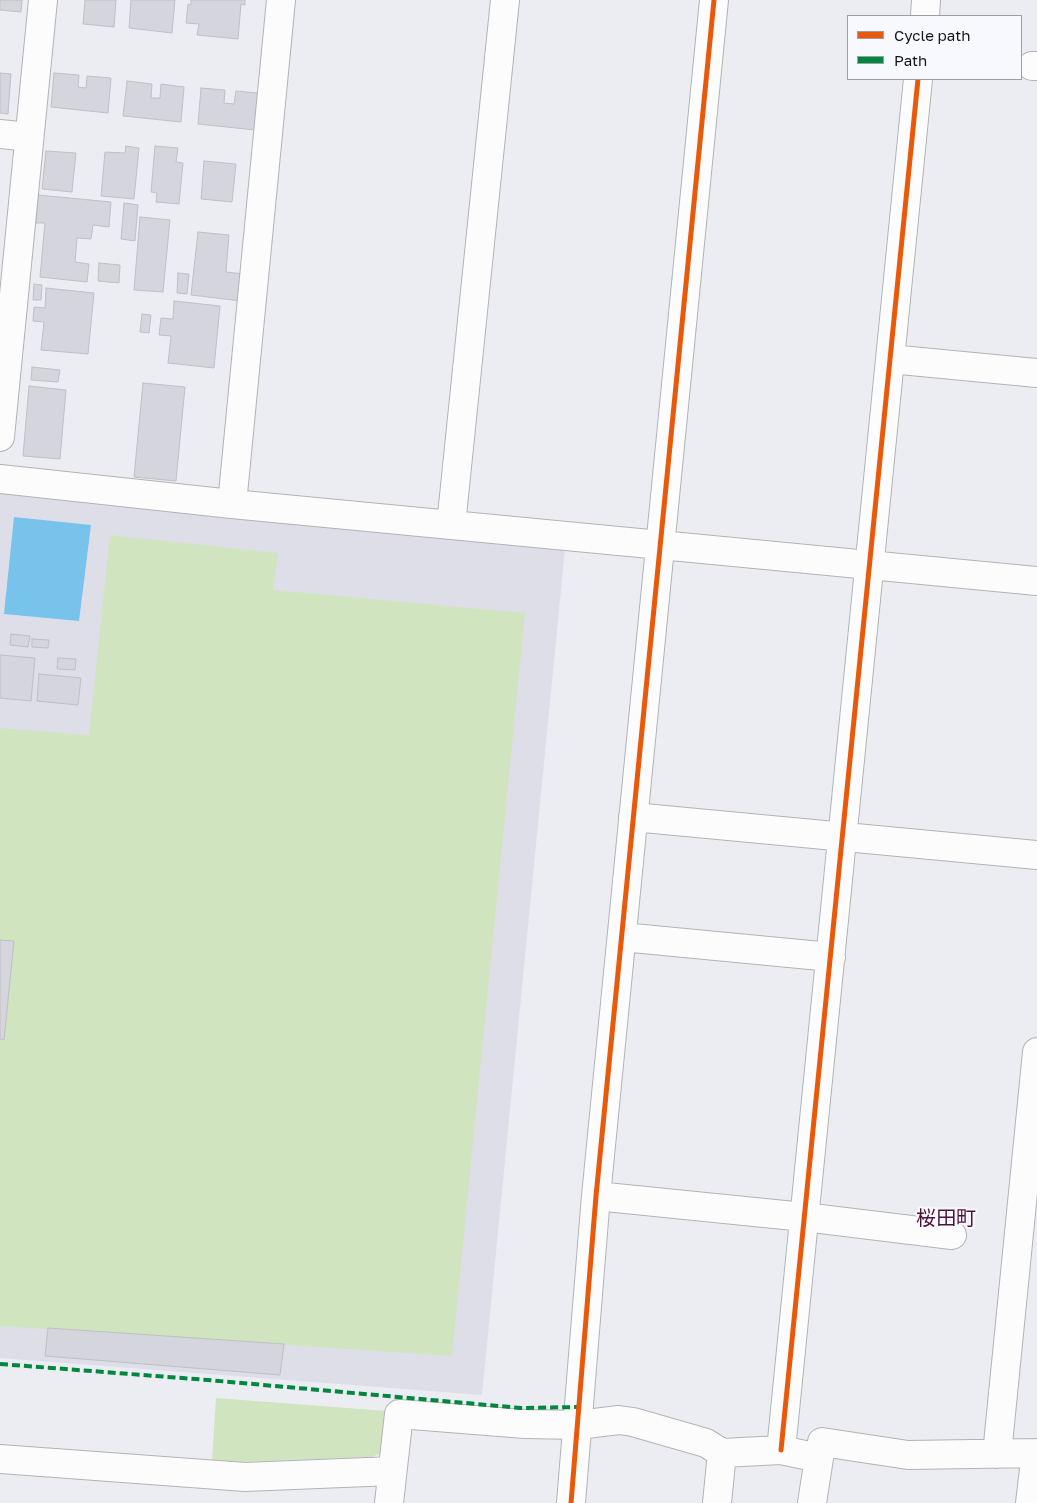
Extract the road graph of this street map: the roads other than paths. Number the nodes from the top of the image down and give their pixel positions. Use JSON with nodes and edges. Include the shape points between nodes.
{"nodes":[{"id":1,"x":43,"y":0,"type":"edge"},
{"id":2,"x":281,"y":0,"type":"edge"},
{"id":3,"x":505,"y":0,"type":"edge"},
{"id":4,"x":714,"y":0,"type":"edge"},
{"id":5,"x":926,"y":0,"type":"edge"},
{"id":6,"x":924,"y":15,"type":"edge"},
{"id":7,"x":918,"y":80,"type":"edge"},
{"id":8,"x":0,"y":134,"type":"edge"},
{"id":9,"x":28,"y":137,"type":"junction"},
{"id":10,"x":890,"y":359,"type":"junction"},
{"id":11,"x":1037,"y":373,"type":"edge"},
{"id":12,"x":0,"y":437,"type":"edge"},
{"id":13,"x":0,"y":479,"type":"edge"},
{"id":14,"x":232,"y":504,"type":"junction"},
{"id":15,"x":451,"y":524,"type":"junction"},
{"id":16,"x":660,"y":546,"type":"junction"},
{"id":17,"x":870,"y":565,"type":"junction"},
{"id":18,"x":1037,"y":581,"type":"edge"},
{"id":19,"x":633,"y":817,"type":"junction"},
{"id":20,"x":843,"y":836,"type":"junction"},
{"id":21,"x":1037,"y":855,"type":"edge"},
{"id":22,"x":622,"y":937,"type":"junction"},
{"id":23,"x":831,"y":957,"type":"junction"},
{"id":24,"x":1037,"y":1052,"type":"edge"},
{"id":25,"x":596,"y":1196,"type":"junction"},
{"id":26,"x":804,"y":1217,"type":"junction"},
{"id":27,"x":952,"y":1235,"type":"dead end"},
{"id":28,"x":1028,"y":1240,"type":"edge"},
{"id":29,"x":578,"y":1425,"type":"junction"},
{"id":30,"x":781,"y":1450,"type":"junction"},
{"id":31,"x":722,"y":1453,"type":"junction"},
{"id":32,"x":1037,"y":1453,"type":"edge"},
{"id":33,"x":997,"y":1454,"type":"junction"},
{"id":34,"x":819,"y":1458,"type":"junction"},
{"id":35,"x":0,"y":1459,"type":"edge"},
{"id":36,"x":392,"y":1471,"type":"junction"},
{"id":37,"x":389,"y":1503,"type":"edge"},
{"id":38,"x":571,"y":1503,"type":"edge"},
{"id":39,"x":717,"y":1503,"type":"edge"},
{"id":40,"x":812,"y":1503,"type":"edge"},
{"id":41,"x":1030,"y":1503,"type":"edge"}],
"edges":[{"from":1,"to":9,"type":"street"},
{"from":2,"to":14,"type":"street"},
{"from":3,"to":15,"type":"street"},
{"from":4,"to":16,"type":"street"},
{"from":5,"to":6,"type":"street"},
{"from":7,"to":10,"type":"street"},
{"from":8,"to":9,"type":"street"},
{"from":9,"to":12,"type":"street"},
{"from":10,"to":11,"type":"street"},
{"from":10,"to":17,"type":"street"},
{"from":13,"to":14,"type":"street"},
{"from":14,"to":15,"type":"street"},
{"from":15,"to":16,"type":"street"},
{"from":16,"to":17,"type":"street"},
{"from":16,"to":19,"type":"street"},
{"from":17,"to":18,"type":"street"},
{"from":17,"to":20,"type":"street"},
{"from":19,"to":20,"type":"street"},
{"from":19,"to":22,"type":"street"},
{"from":20,"to":21,"type":"street"},
{"from":20,"to":23,"type":"street"},
{"from":22,"to":23,"type":"street"},
{"from":22,"to":25,"type":"street"},
{"from":23,"to":26,"type":"street"},
{"from":24,"to":28,"type":"street"},
{"from":25,"to":26,"type":"street"},
{"from":25,"to":29,"type":"street"},
{"from":26,"to":27,"type":"street"},
{"from":26,"to":30,"type":"street"},
{"from":28,"to":33,"type":"street"},
{"from":29,"to":31,"type":"street","via":[[604,1421],[633,1422],[706,1443]]},
{"from":29,"to":36,"type":"street","via":[[512,1424],[399,1414]]},
{"from":29,"to":38,"type":"street"},
{"from":30,"to":31,"type":"street"},
{"from":30,"to":34,"type":"street"},
{"from":31,"to":39,"type":"street"},
{"from":32,"to":33,"type":"street"},
{"from":32,"to":41,"type":"street"},
{"from":33,"to":34,"type":"street","via":[[908,1455],[822,1442]]},
{"from":34,"to":40,"type":"street"},
{"from":35,"to":36,"type":"street","via":[[245,1477]]},
{"from":36,"to":37,"type":"street"}]}
